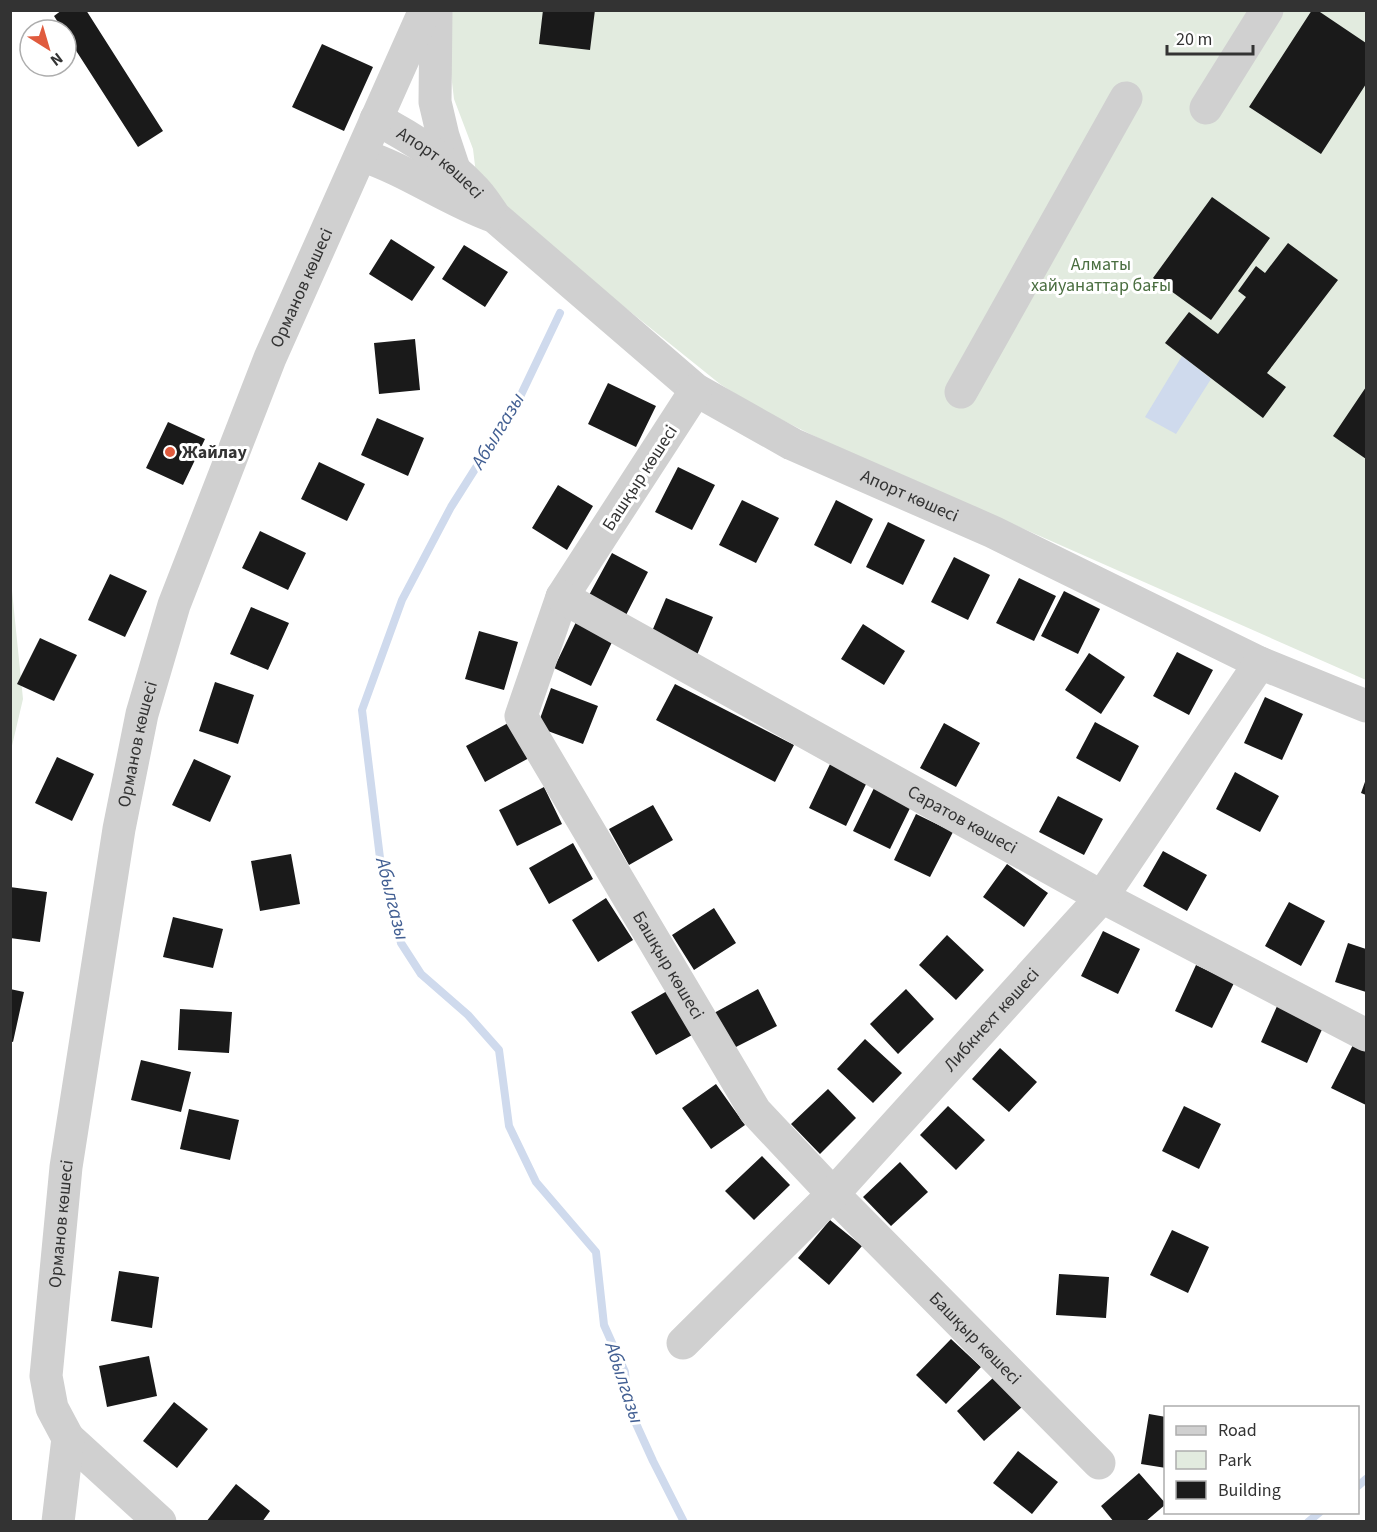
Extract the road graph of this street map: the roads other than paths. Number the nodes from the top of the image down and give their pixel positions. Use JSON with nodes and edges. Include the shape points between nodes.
{"nodes":[{"id":1,"x":425,"y":10,"type":"edge"},
{"id":2,"x":436,"y":10,"type":"edge"},
{"id":3,"x":1267,"y":10,"type":"edge"},
{"id":4,"x":1126,"y":98,"type":"dead end"},
{"id":5,"x":1206,"y":108,"type":"dead end"},
{"id":6,"x":376,"y":119,"type":"junction"},
{"id":7,"x":361,"y":155,"type":"junction"},
{"id":8,"x":455,"y":172,"type":"junction"},
{"id":9,"x":495,"y":217,"type":"junction"},
{"id":10,"x":696,"y":390,"type":"junction"},
{"id":11,"x":961,"y":392,"type":"dead end"},
{"id":12,"x":562,"y":597,"type":"junction"},
{"id":13,"x":1260,"y":663,"type":"junction"},
{"id":14,"x":1366,"y":706,"type":"edge"},
{"id":15,"x":1102,"y":897,"type":"junction"},
{"id":16,"x":1366,"y":1035,"type":"edge"},
{"id":17,"x":833,"y":1194,"type":"junction"},
{"id":18,"x":682,"y":1343,"type":"dead end"},
{"id":19,"x":68,"y":1438,"type":"junction"},
{"id":20,"x":1099,"y":1463,"type":"dead end"},
{"id":21,"x":58,"y":1521,"type":"edge"},
{"id":22,"x":160,"y":1521,"type":"edge"}],
"edges":[{"from":1,"to":6,"type":"street","name":"Орманов көшесі"},
{"from":2,"to":8,"type":"street","via":[[435,102]]},
{"from":3,"to":5,"type":"street"},
{"from":4,"to":11,"type":"street"},
{"from":6,"to":7,"type":"street","name":"Орманов көшесі"},
{"from":6,"to":8,"type":"street","name":"Апорт көшесі"},
{"from":7,"to":9,"type":"street","name":"Апорт көшесі","via":[[387,163],[460,204]]},
{"from":7,"to":19,"type":"street","name":"Орманов көшесі","via":[[266,369],[174,605],[142,714],[119,830],[65,1179],[46,1376],[52,1408]]},
{"from":8,"to":9,"type":"street","name":"Апорт көшесі","via":[[474,188]]},
{"from":9,"to":10,"type":"street","name":"Апорт көшесі"},
{"from":10,"to":12,"type":"street","name":"Башқыр көшесі"},
{"from":10,"to":13,"type":"street","name":"Апорт көшесі","via":[[792,444],[993,532]]},
{"from":12,"to":15,"type":"street","name":"Саратов көшесі"},
{"from":12,"to":17,"type":"street","name":"Башқыр көшесі","via":[[521,716],[755,1111]]},
{"from":13,"to":14,"type":"street","name":"Апорт көшесі"},
{"from":13,"to":15,"type":"street","name":"Либкнехт көшесі"},
{"from":15,"to":16,"type":"street","name":"Саратов көшесі"},
{"from":15,"to":17,"type":"street","name":"Либкнехт көшесі"},
{"from":17,"to":18,"type":"street","name":"Либкнехт көшесі"},
{"from":17,"to":20,"type":"street","name":"Башқыр көшесі"},
{"from":19,"to":21,"type":"street"},
{"from":19,"to":22,"type":"street","name":"Орманов көшесі"}]}
